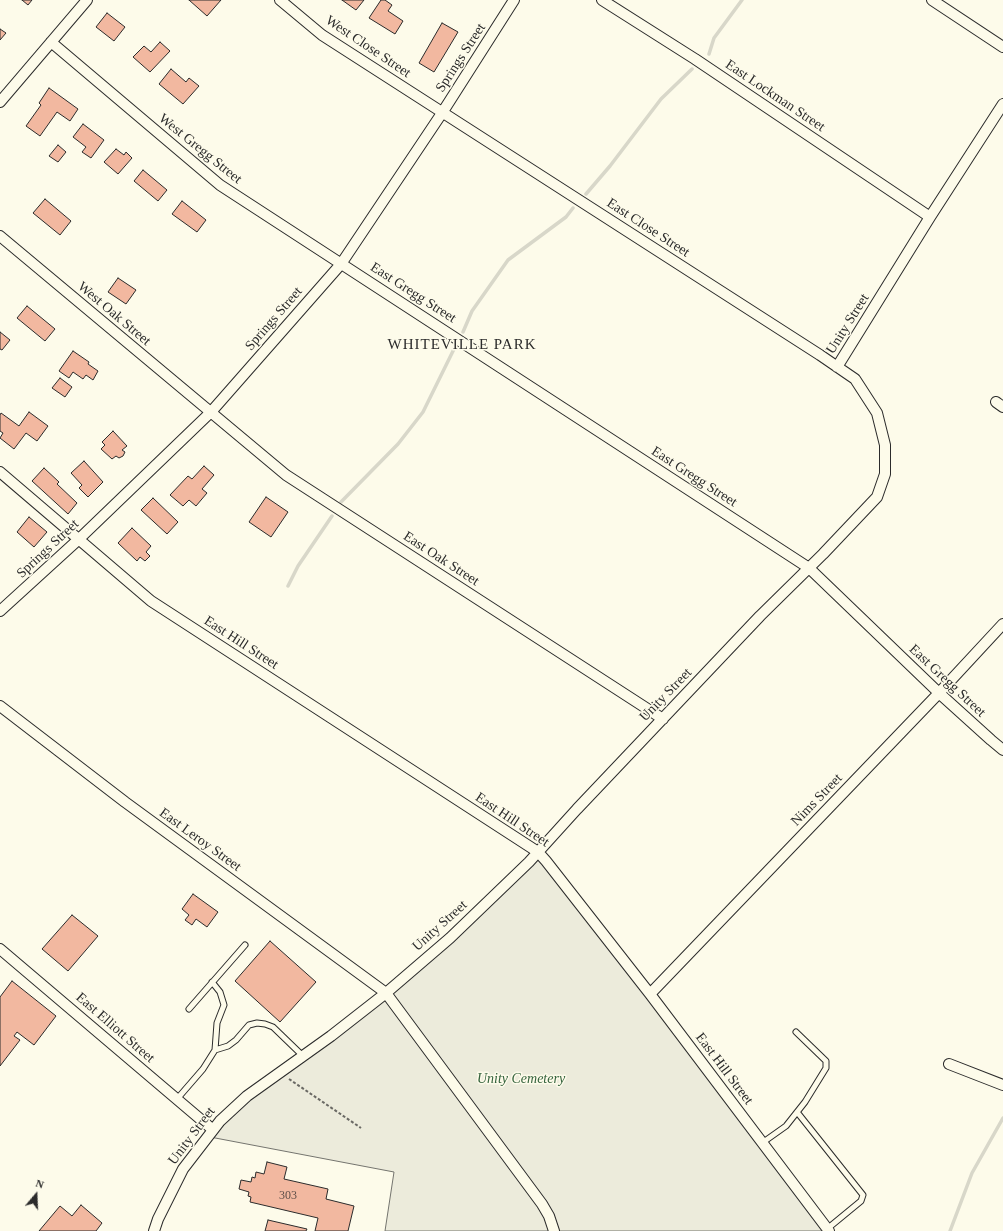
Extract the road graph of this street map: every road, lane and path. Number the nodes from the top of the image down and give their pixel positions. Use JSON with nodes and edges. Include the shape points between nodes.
{"nodes":[{"id":1,"x":87,"y":0,"type":"edge"},
{"id":2,"x":280,"y":0,"type":"edge"},
{"id":3,"x":514,"y":0,"type":"edge"},
{"id":4,"x":602,"y":0,"type":"edge"},
{"id":5,"x":932,"y":0,"type":"edge"},
{"id":6,"x":51,"y":42,"type":"junction"},
{"id":7,"x":1003,"y":47,"type":"edge"},
{"id":8,"x":0,"y":102,"type":"edge"},
{"id":9,"x":1003,"y":104,"type":"edge"},
{"id":10,"x":442,"y":113,"type":"junction"},
{"id":11,"x":930,"y":217,"type":"junction"},
{"id":12,"x":0,"y":236,"type":"edge"},
{"id":13,"x":341,"y":264,"type":"junction"},
{"id":14,"x":837,"y":367,"type":"junction"},
{"id":15,"x":211,"y":412,"type":"junction"},
{"id":16,"x":0,"y":472,"type":"edge"},
{"id":17,"x":79,"y":539,"type":"junction"},
{"id":18,"x":809,"y":568,"type":"junction"},
{"id":19,"x":0,"y":611,"type":"edge"},
{"id":20,"x":1003,"y":624,"type":"edge"},
{"id":21,"x":939,"y":693,"type":"junction"},
{"id":22,"x":0,"y":706,"type":"edge"},
{"id":23,"x":663,"y":719,"type":"junction"},
{"id":24,"x":1003,"y":750,"type":"edge"},
{"id":25,"x":538,"y":852,"type":"junction"},
{"id":26,"x":246,"y":945,"type":"dead end"},
{"id":27,"x":0,"y":948,"type":"edge"},
{"id":28,"x":212,"y":982,"type":"junction"},
{"id":29,"x":386,"y":993,"type":"junction"},
{"id":30,"x":650,"y":994,"type":"junction"},
{"id":31,"x":189,"y":1009,"type":"dead end"},
{"id":32,"x":796,"y":1032,"type":"dead end"},
{"id":33,"x":215,"y":1050,"type":"junction"},
{"id":34,"x":303,"y":1056,"type":"junction"},
{"id":35,"x":949,"y":1064,"type":"dead end"},
{"id":36,"x":280,"y":1073,"type":"junction"},
{"id":37,"x":1003,"y":1085,"type":"edge"},
{"id":38,"x":177,"y":1099,"type":"junction"},
{"id":39,"x":797,"y":1112,"type":"junction"},
{"id":40,"x":361,"y":1128,"type":"dead end"},
{"id":41,"x":212,"y":1130,"type":"junction"},
{"id":42,"x":762,"y":1143,"type":"junction"},
{"id":43,"x":828,"y":1230,"type":"edge"},
{"id":44,"x":154,"y":1231,"type":"edge"},
{"id":45,"x":554,"y":1231,"type":"edge"}],
"edges":[{"from":1,"to":6,"type":"street"},
{"from":2,"to":10,"type":"street","name":"West Close Street","via":[[322,35]]},
{"from":3,"to":10,"type":"street","name":"Springs Street"},
{"from":4,"to":11,"type":"street","name":"East Lockman Street"},
{"from":5,"to":7,"type":"street"},
{"from":6,"to":8,"type":"street"},
{"from":6,"to":13,"type":"street","name":"West Gregg Street","via":[[220,185]]},
{"from":9,"to":11,"type":"street","name":"Unity Street"},
{"from":10,"to":13,"type":"street","name":"Springs Street"},
{"from":10,"to":14,"type":"street","name":"East Close Street"},
{"from":11,"to":14,"type":"street","name":"Unity Street"},
{"from":12,"to":15,"type":"street","name":"West Oak Street"},
{"from":13,"to":15,"type":"street","name":"Springs Street"},
{"from":13,"to":18,"type":"street","name":"East Gregg Street"},
{"from":14,"to":18,"type":"street","name":"Unity Street","via":[[854,380],[877,414],[885,445],[885,474],[877,497]]},
{"from":15,"to":17,"type":"street","name":"Springs Street"},
{"from":15,"to":23,"type":"street","name":"East Oak Street","via":[[286,475]]},
{"from":16,"to":17,"type":"street","name":"East Hill Street"},
{"from":17,"to":19,"type":"street","name":"Springs Street"},
{"from":17,"to":25,"type":"street","name":"East Hill Street","via":[[151,601]]},
{"from":18,"to":21,"type":"street","name":"East Gregg Street"},
{"from":18,"to":23,"type":"street","name":"Unity Street"},
{"from":20,"to":21,"type":"street","name":"Nims Street"},
{"from":21,"to":24,"type":"street","name":"East Gregg Street"},
{"from":21,"to":30,"type":"street","name":"Nims Street"},
{"from":22,"to":29,"type":"street","name":"East Leroy Street","via":[[124,802]]},
{"from":23,"to":25,"type":"street","name":"Unity Street"},
{"from":25,"to":29,"type":"street","name":"Unity Street","via":[[450,938]]},
{"from":25,"to":30,"type":"street","name":"East Hill Street"},
{"from":26,"to":28,"type":"lane"},
{"from":27,"to":38,"type":"street","name":"East Elliott Street"},
{"from":28,"to":31,"type":"lane"},
{"from":28,"to":33,"type":"lane","via":[[220,992],[224,1005],[217,1023]]},
{"from":29,"to":34,"type":"street","name":"Unity Street"},
{"from":29,"to":45,"type":"street","name":"East Leroy Street","via":[[542,1204]]},
{"from":30,"to":42,"type":"street","name":"East Hill Street"},
{"from":32,"to":39,"type":"lane","via":[[826,1061],[826,1068]]},
{"from":33,"to":34,"type":"lane","via":[[228,1046],[249,1025],[256,1023],[273,1027]]},
{"from":33,"to":38,"type":"lane","via":[[203,1069]]},
{"from":34,"to":36,"type":"street","name":"Unity Street"},
{"from":35,"to":37,"type":"street"},
{"from":36,"to":40,"type":"path"},
{"from":36,"to":41,"type":"street","name":"Unity Street","via":[[235,1106]]},
{"from":38,"to":41,"type":"street","name":"East Elliott Street"},
{"from":39,"to":42,"type":"lane","via":[[786,1126]]},
{"from":39,"to":43,"type":"lane","via":[[864,1195],[861,1201]]},
{"from":41,"to":44,"type":"street","name":"Unity Street","via":[[183,1169]]},
{"from":42,"to":43,"type":"street","name":"East Hill Street"}]}
